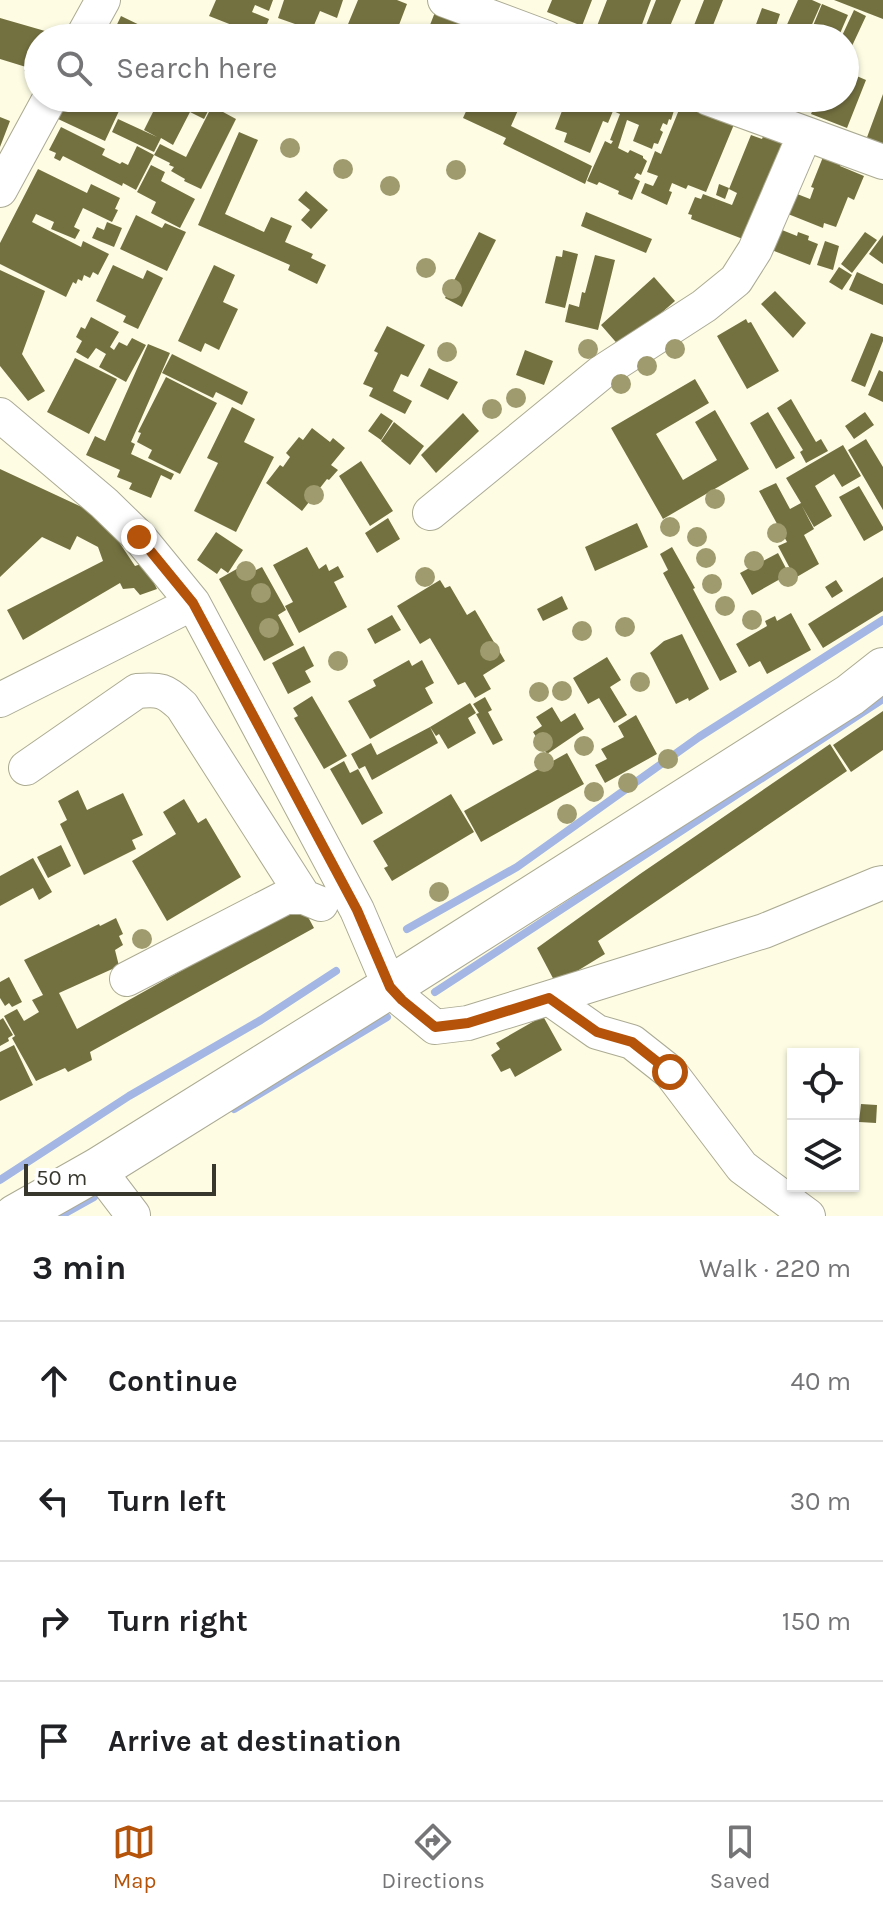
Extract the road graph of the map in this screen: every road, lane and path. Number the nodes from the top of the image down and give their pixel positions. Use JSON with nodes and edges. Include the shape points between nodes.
{"nodes":[{"id":1,"x":103,"y":0,"type":"edge"},
{"id":2,"x":445,"y":0,"type":"edge"},
{"id":3,"x":90,"y":24,"type":"edge"},
{"id":4,"x":509,"y":24,"type":"edge"},
{"id":5,"x":42,"y":112,"type":"edge"},
{"id":6,"x":746,"y":112,"type":"edge"},
{"id":7,"x":805,"y":134,"type":"junction"},
{"id":8,"x":883,"y":162,"type":"edge"},
{"id":9,"x":0,"y":190,"type":"edge"},
{"id":10,"x":0,"y":415,"type":"edge"},
{"id":11,"x":430,"y":513,"type":"dead end"},
{"id":12,"x":193,"y":603,"type":"junction"},
{"id":13,"x":883,"y":669,"type":"edge"},
{"id":14,"x":0,"y":700,"type":"edge"},
{"id":15,"x":26,"y":768,"type":"dead end"},
{"id":16,"x":883,"y":883,"type":"edge"},
{"id":17,"x":304,"y":897,"type":"junction"},
{"id":18,"x":357,"y":910,"type":"junction"},
{"id":19,"x":127,"y":979,"type":"dead end"},
{"id":20,"x":390,"y":987,"type":"junction"},
{"id":21,"x":549,"y":998,"type":"junction"},
{"id":22,"x":98,"y":1169,"type":"junction"},
{"id":23,"x":133,"y":1215,"type":"edge"},
{"id":24,"x":15,"y":1216,"type":"edge"},
{"id":25,"x":808,"y":1216,"type":"edge"}],
"edges":[{"from":1,"to":3,"type":"street"},
{"from":2,"to":4,"type":"street"},
{"from":5,"to":9,"type":"street"},
{"from":6,"to":7,"type":"street"},
{"from":7,"to":8,"type":"street"},
{"from":7,"to":11,"type":"street","via":[[755,250],[736,280],[602,372]]},
{"from":10,"to":12,"type":"street","via":[[113,511]]},
{"from":12,"to":14,"type":"street"},
{"from":12,"to":18,"type":"street"},
{"from":13,"to":20,"type":"main road","via":[[837,704]]},
{"from":15,"to":17,"type":"street","via":[[137,691],[167,692],[182,706]]},
{"from":16,"to":21,"type":"street","via":[[764,931]]},
{"from":17,"to":18,"type":"street"},
{"from":17,"to":19,"type":"street","via":[[286,897]]},
{"from":18,"to":20,"type":"street"},
{"from":20,"to":21,"type":"street","via":[[435,1027],[468,1023]]},
{"from":20,"to":22,"type":"main road"},
{"from":21,"to":25,"type":"street","via":[[597,1032],[632,1042],[670,1072],[742,1167]]},
{"from":22,"to":23,"type":"street"},
{"from":22,"to":24,"type":"main road"}]}
